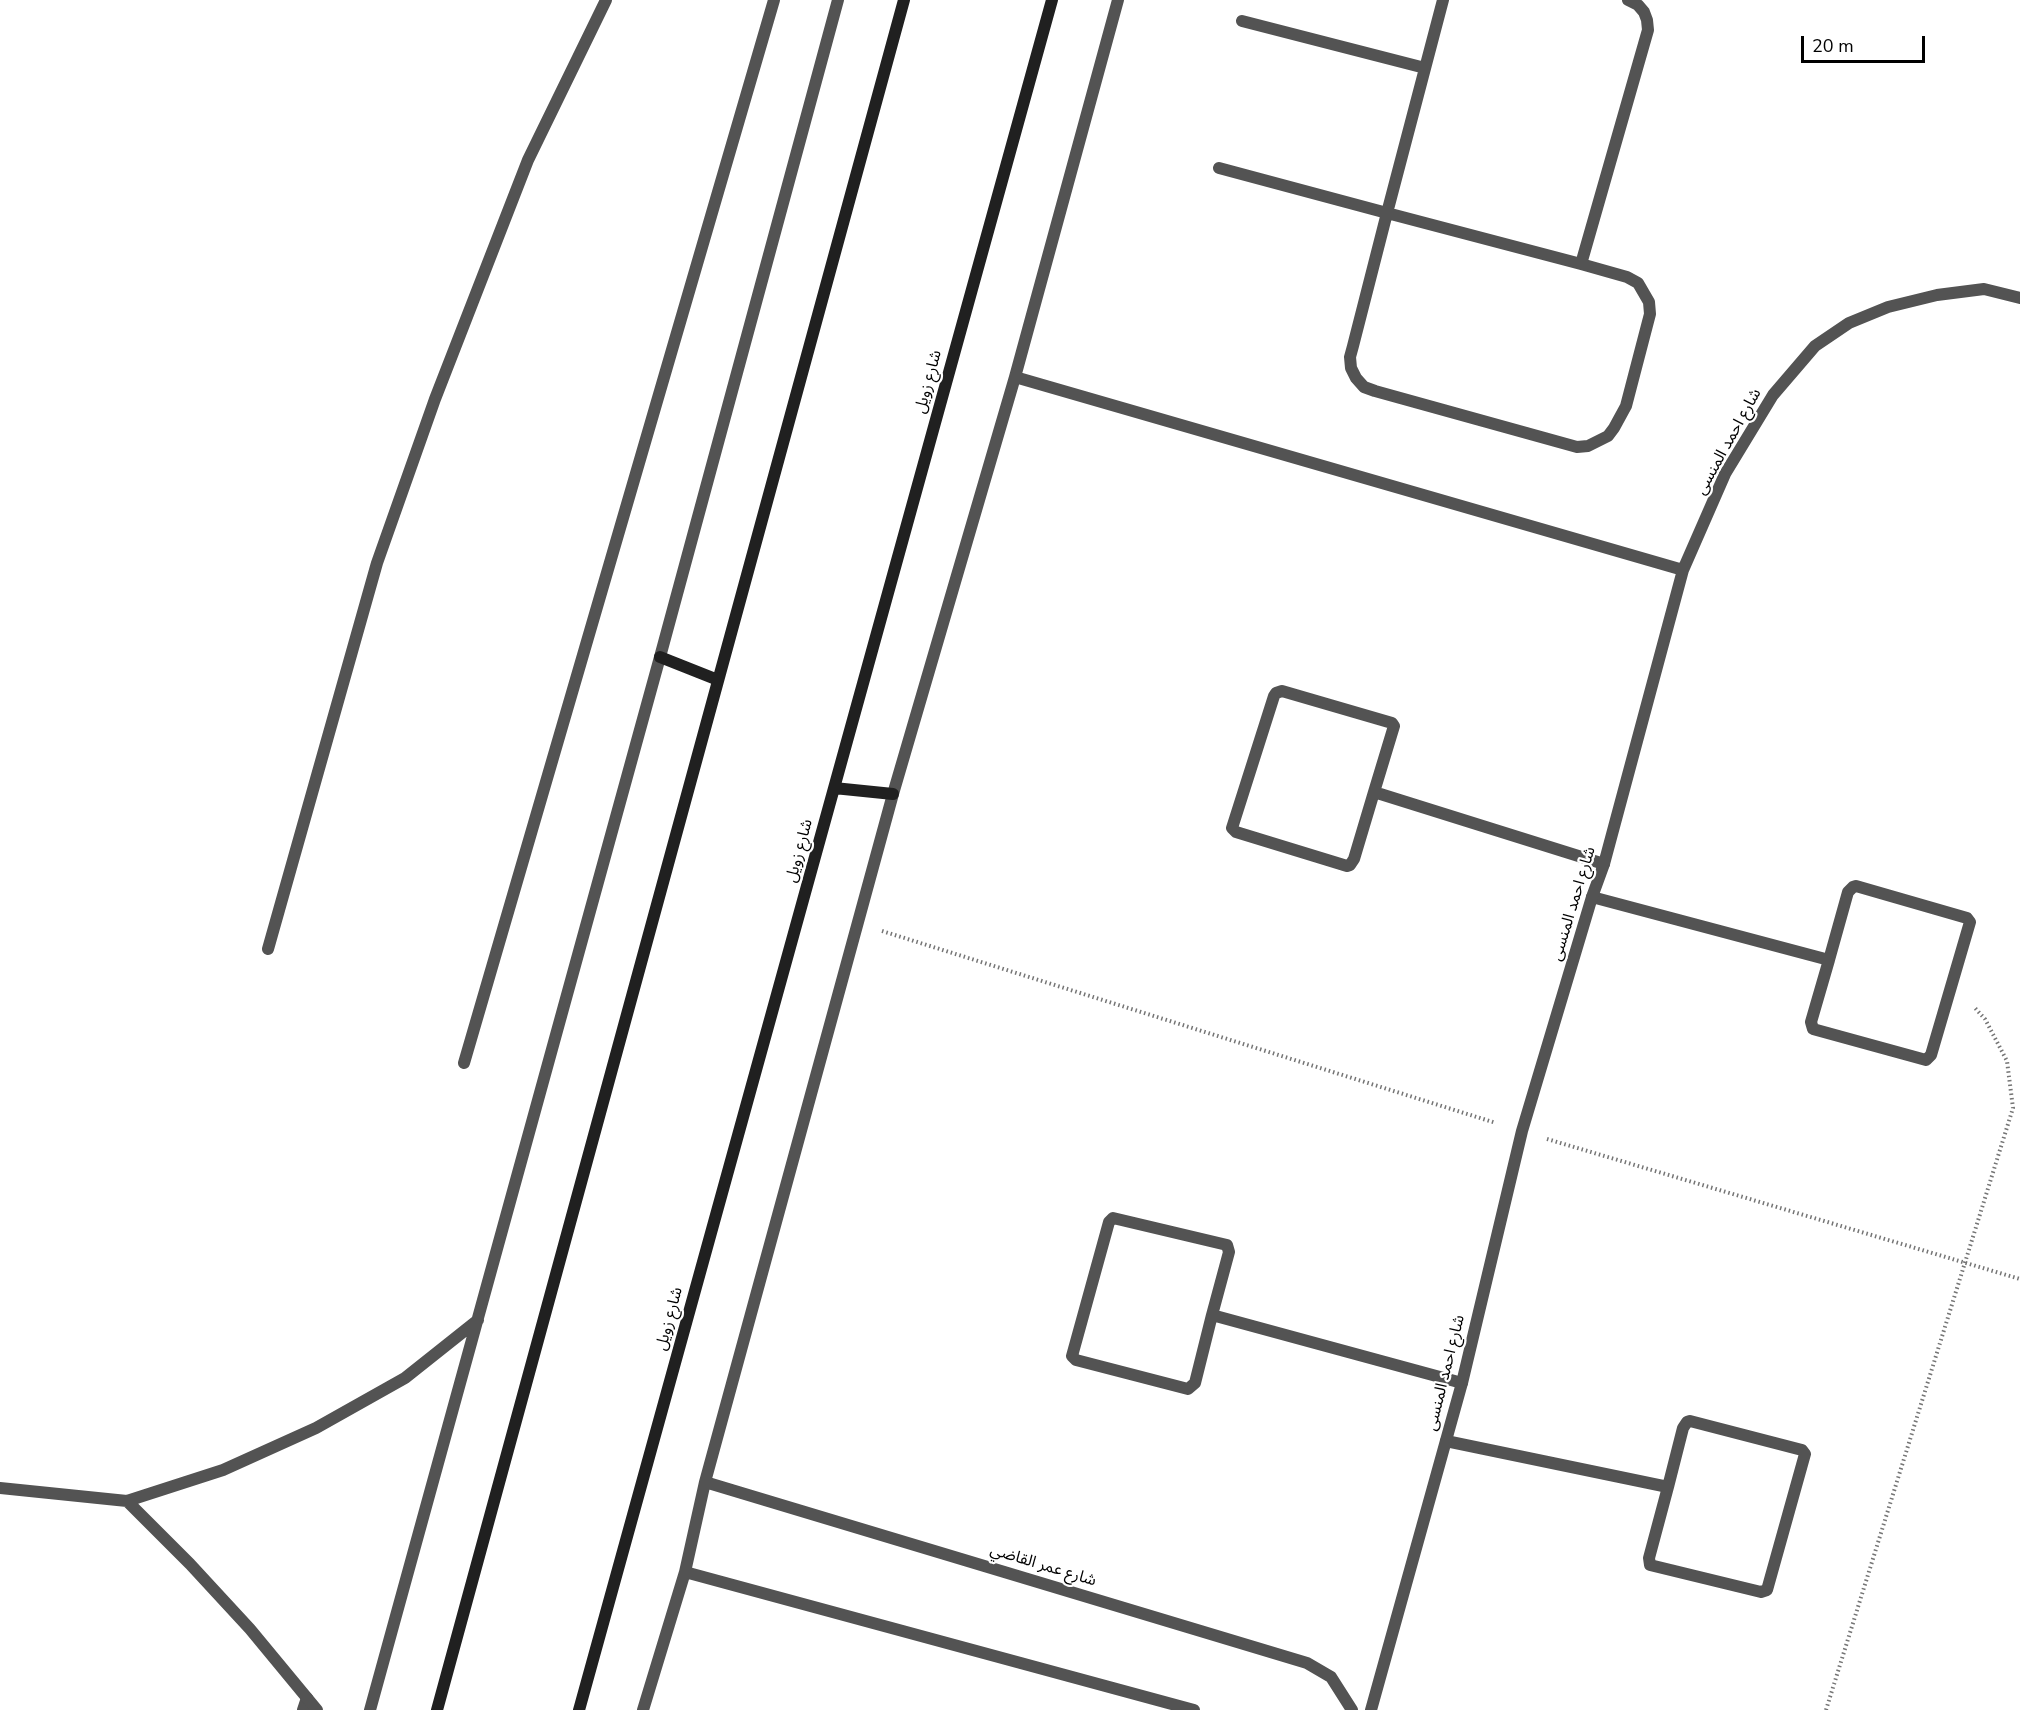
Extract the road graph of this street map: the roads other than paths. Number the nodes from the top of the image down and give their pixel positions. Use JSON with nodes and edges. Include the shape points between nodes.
{"nodes":[{"id":1,"x":606,"y":0,"type":"edge"},
{"id":2,"x":774,"y":0,"type":"edge"},
{"id":3,"x":838,"y":0,"type":"edge"},
{"id":4,"x":904,"y":0,"type":"edge"},
{"id":5,"x":1052,"y":0,"type":"edge"},
{"id":6,"x":1118,"y":0,"type":"edge"},
{"id":7,"x":1443,"y":0,"type":"edge"},
{"id":8,"x":1628,"y":0,"type":"edge"},
{"id":9,"x":1242,"y":21,"type":"dead end"},
{"id":10,"x":1425,"y":68,"type":"junction"},
{"id":11,"x":1219,"y":168,"type":"dead end"},
{"id":12,"x":1387,"y":213,"type":"junction"},
{"id":13,"x":1581,"y":264,"type":"junction"},
{"id":14,"x":2020,"y":298,"type":"edge"},
{"id":15,"x":1015,"y":377,"type":"junction"},
{"id":16,"x":1683,"y":570,"type":"junction"},
{"id":17,"x":660,"y":657,"type":"junction"},
{"id":18,"x":718,"y":680,"type":"junction"},
{"id":19,"x":834,"y":788,"type":"junction"},
{"id":20,"x":1374,"y":792,"type":"junction"},
{"id":21,"x":893,"y":794,"type":"junction"},
{"id":22,"x":1604,"y":864,"type":"junction"},
{"id":23,"x":1593,"y":897,"type":"junction"},
{"id":24,"x":268,"y":949,"type":"dead end"},
{"id":25,"x":1829,"y":960,"type":"junction"},
{"id":26,"x":464,"y":1063,"type":"dead end"},
{"id":27,"x":1212,"y":1315,"type":"junction"},
{"id":28,"x":478,"y":1320,"type":"junction"},
{"id":29,"x":1462,"y":1383,"type":"junction"},
{"id":30,"x":1446,"y":1441,"type":"junction"},
{"id":31,"x":705,"y":1482,"type":"junction"},
{"id":32,"x":1668,"y":1487,"type":"junction"},
{"id":33,"x":0,"y":1488,"type":"edge"},
{"id":34,"x":127,"y":1502,"type":"junction"},
{"id":35,"x":685,"y":1572,"type":"junction"},
{"id":36,"x":305,"y":1704,"type":"edge"},
{"id":37,"x":317,"y":1710,"type":"edge"},
{"id":38,"x":370,"y":1710,"type":"edge"},
{"id":39,"x":437,"y":1710,"type":"edge"},
{"id":40,"x":579,"y":1710,"type":"edge"},
{"id":41,"x":643,"y":1710,"type":"edge"},
{"id":42,"x":1194,"y":1710,"type":"edge"},
{"id":43,"x":1352,"y":1710,"type":"edge"},
{"id":44,"x":1371,"y":1710,"type":"edge"}],
"edges":[{"from":1,"to":24,"type":"street","via":[[528,160],[380,552]]},
{"from":2,"to":26,"type":"street"},
{"from":3,"to":17,"type":"street"},
{"from":4,"to":18,"type":"main road"},
{"from":5,"to":19,"type":"main road","name":"شارع زويل"},
{"from":6,"to":15,"type":"street"},
{"from":7,"to":10,"type":"street"},
{"from":8,"to":13,"type":"street","via":[[1644,12],[1648,30]]},
{"from":9,"to":10,"type":"street"},
{"from":10,"to":12,"type":"street"},
{"from":11,"to":12,"type":"street"},
{"from":12,"to":13,"type":"street"},
{"from":12,"to":13,"type":"street","via":[[1350,357],[1356,378],[1375,391],[1577,447],[1598,442],[1614,428],[1626,406],[1650,314],[1649,302],[1638,283]]},
{"from":14,"to":16,"type":"street","name":"شارع احمد المنسى","via":[[1984,289],[1937,295],[1849,323],[1815,346],[1773,395],[1731,464]]},
{"from":15,"to":16,"type":"street"},
{"from":15,"to":21,"type":"street"},
{"from":16,"to":22,"type":"street","name":"شارع احمد المنسى"},
{"from":17,"to":18,"type":"main road"},
{"from":17,"to":28,"type":"street"},
{"from":18,"to":39,"type":"main road"},
{"from":19,"to":21,"type":"main road"},
{"from":19,"to":40,"type":"main road","name":"شارع زويل"},
{"from":20,"to":20,"type":"street","via":[[1392,723],[1282,691],[1274,696],[1232,828],[1347,866],[1354,859]]},
{"from":20,"to":22,"type":"street"},
{"from":21,"to":31,"type":"street"},
{"from":22,"to":23,"type":"street","name":"شارع احمد المنسى"},
{"from":23,"to":25,"type":"street"},
{"from":23,"to":29,"type":"street","name":"شارع احمد المنسى","via":[[1522,1131]]},
{"from":25,"to":25,"type":"street","via":[[1811,1022],[1813,1029],[1926,1060],[1931,1055],[1970,922],[1856,886],[1848,892]]},
{"from":27,"to":27,"type":"street","via":[[1229,1252],[1227,1245],[1113,1218],[1072,1356],[1188,1389],[1195,1383]]},
{"from":27,"to":29,"type":"street"},
{"from":28,"to":34,"type":"street","via":[[405,1378],[316,1428],[223,1470]]},
{"from":28,"to":38,"type":"street"},
{"from":29,"to":30,"type":"street","name":"شارع احمد المنسى"},
{"from":30,"to":32,"type":"street"},
{"from":30,"to":44,"type":"street","name":"شارع احمد المنسى"},
{"from":31,"to":35,"type":"street"},
{"from":31,"to":43,"type":"street","name":"شارع عمر القاضي","via":[[1307,1663],[1331,1677]]},
{"from":32,"to":32,"type":"street","via":[[1650,1565],[1761,1592],[1767,1590],[1804,1451],[1690,1421],[1683,1428]]},
{"from":33,"to":34,"type":"street"},
{"from":34,"to":36,"type":"street","via":[[250,1629]]},
{"from":35,"to":41,"type":"street"},
{"from":35,"to":42,"type":"street"},
{"from":36,"to":37,"type":"street"}]}
